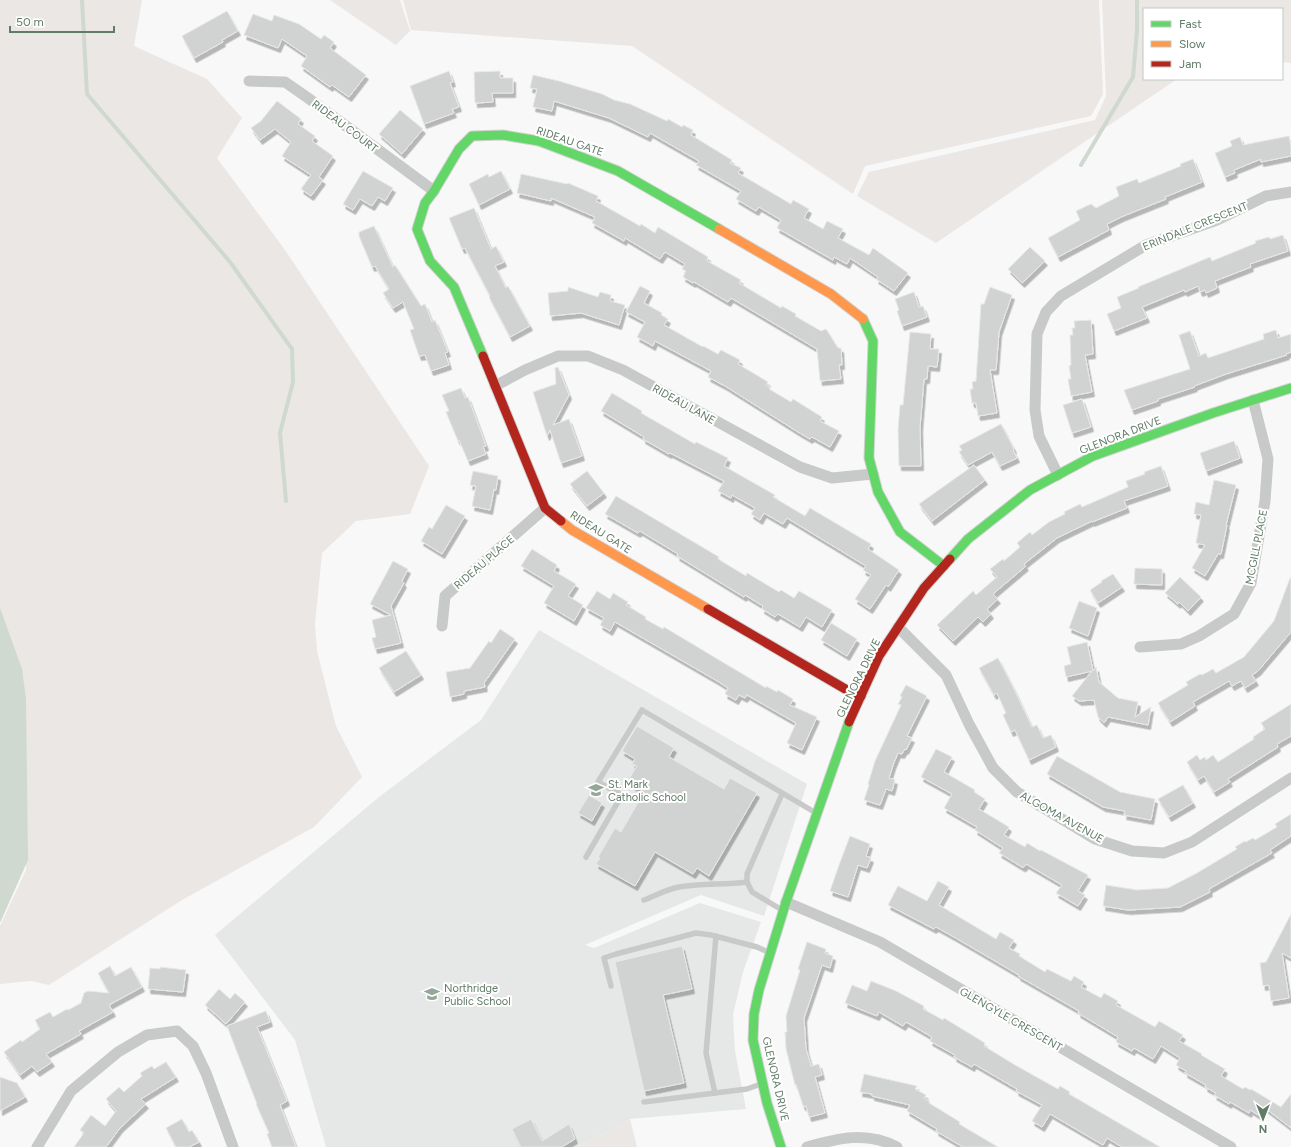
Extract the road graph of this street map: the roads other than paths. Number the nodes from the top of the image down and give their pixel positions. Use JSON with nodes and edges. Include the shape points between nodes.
{"nodes":[{"id":1,"x":249,"y":81,"type":"dead end"},
{"id":2,"x":434,"y":191,"type":"junction"},
{"id":3,"x":1291,"y":192,"type":"edge"},
{"id":4,"x":495,"y":386,"type":"junction"},
{"id":5,"x":1291,"y":388,"type":"edge"},
{"id":6,"x":1253,"y":400,"type":"junction"},
{"id":7,"x":873,"y":474,"type":"junction"},
{"id":8,"x":1058,"y":475,"type":"junction"},
{"id":9,"x":545,"y":508,"type":"junction"},
{"id":10,"x":944,"y":566,"type":"junction"},
{"id":11,"x":442,"y":626,"type":"dead end"},
{"id":12,"x":898,"y":627,"type":"junction"},
{"id":13,"x":1140,"y":647,"type":"dead end"},
{"id":14,"x":861,"y":696,"type":"junction"},
{"id":15,"x":1291,"y":778,"type":"edge"},
{"id":16,"x":782,"y":794,"type":"junction"},
{"id":17,"x":817,"y":814,"type":"junction"},
{"id":18,"x":586,"y":857,"type":"dead end"},
{"id":19,"x":747,"y":882,"type":"junction"},
{"id":20,"x":644,"y":900,"type":"dead end"},
{"id":21,"x":785,"y":906,"type":"junction"},
{"id":22,"x":716,"y":936,"type":"junction"},
{"id":23,"x":770,"y":953,"type":"junction"},
{"id":24,"x":611,"y":986,"type":"dead end"},
{"id":25,"x":762,"y":1084,"type":"junction"},
{"id":26,"x":715,"y":1093,"type":"junction"},
{"id":27,"x":644,"y":1102,"type":"dead end"},
{"id":28,"x":37,"y":1147,"type":"edge"},
{"id":29,"x":233,"y":1147,"type":"edge"},
{"id":30,"x":781,"y":1147,"type":"edge"},
{"id":31,"x":807,"y":1147,"type":"edge"},
{"id":32,"x":897,"y":1147,"type":"edge"},
{"id":33,"x":1230,"y":1147,"type":"edge"}],
"edges":[{"from":1,"to":2,"type":"street","name":"RIDEAU COURT","via":[[285,82]]},
{"from":2,"to":4,"type":"street","name":"RIDEAU GATE","via":[[425,203],[417,229],[430,261],[454,287]]},
{"from":2,"to":7,"type":"street","name":"RIDEAU GATE","via":[[458,149],[472,136],[503,134],[539,142],[618,171],[831,294],[864,320],[873,341],[869,458]]},
{"from":3,"to":8,"type":"street","name":"ERINDALE CRESCENT","via":[[1266,196],[1217,220],[1146,245],[1060,296],[1046,312],[1037,334],[1035,410],[1039,436]]},
{"from":4,"to":7,"type":"street","name":"RIDEAU LANE","via":[[558,356],[588,356],[623,370],[800,467],[832,478]]},
{"from":4,"to":9,"type":"street","name":"RIDEAU GATE"},
{"from":5,"to":6,"type":"street","name":"GLENORA DRIVE"},
{"from":6,"to":8,"type":"street","name":"GLENORA DRIVE","via":[[1093,456]]},
{"from":6,"to":13,"type":"street","name":"MCGILL PLACE","via":[[1268,459],[1265,501],[1251,583],[1234,614],[1200,636],[1181,644]]},
{"from":7,"to":10,"type":"street","name":"RIDEAU GATE","via":[[878,492],[900,532]]},
{"from":8,"to":10,"type":"street","name":"GLENORA DRIVE","via":[[1030,490],[968,539]]},
{"from":9,"to":11,"type":"street","name":"RIDEAU PLACE","via":[[445,596]]},
{"from":9,"to":14,"type":"street","name":"RIDEAU GATE","via":[[572,530]]},
{"from":10,"to":12,"type":"street","name":"GLENORA DRIVE","via":[[924,588]]},
{"from":12,"to":14,"type":"street","name":"GLENORA DRIVE","via":[[879,656]]},
{"from":12,"to":15,"type":"street","name":"ALGOMA AVENUE","via":[[946,676],[993,768],[1017,792],[1095,839],[1132,851],[1164,853],[1192,842]]},
{"from":14,"to":17,"type":"street","name":"GLENORA DRIVE","via":[[847,726]]},
{"from":16,"to":17,"type":"lane"},
{"from":16,"to":18,"type":"lane","via":[[642,710],[598,782],[622,795]]},
{"from":16,"to":19,"type":"lane","via":[[748,874]]},
{"from":17,"to":21,"type":"street","name":"GLENORA DRIVE"},
{"from":19,"to":20,"type":"lane","via":[[677,887]]},
{"from":19,"to":21,"type":"lane","via":[[752,892]]},
{"from":21,"to":23,"type":"street","name":"GLENORA DRIVE"},
{"from":21,"to":33,"type":"street","name":"GLENGYLE CRESCENT","via":[[880,942]]},
{"from":22,"to":23,"type":"lane"},
{"from":22,"to":24,"type":"lane","via":[[696,933],[604,958]]},
{"from":22,"to":26,"type":"lane","via":[[706,1053]]},
{"from":23,"to":25,"type":"street","name":"GLENORA DRIVE","via":[[758,990],[754,1014],[753,1040]]},
{"from":25,"to":26,"type":"lane","via":[[747,1089]]},
{"from":25,"to":30,"type":"street","name":"GLENORA DRIVE"},
{"from":26,"to":27,"type":"lane"},
{"from":28,"to":29,"type":"street","via":[[71,1091],[118,1052],[148,1035],[176,1031],[193,1046],[206,1073]]},
{"from":31,"to":32,"type":"street","via":[[831,1140],[866,1137]]}]}
